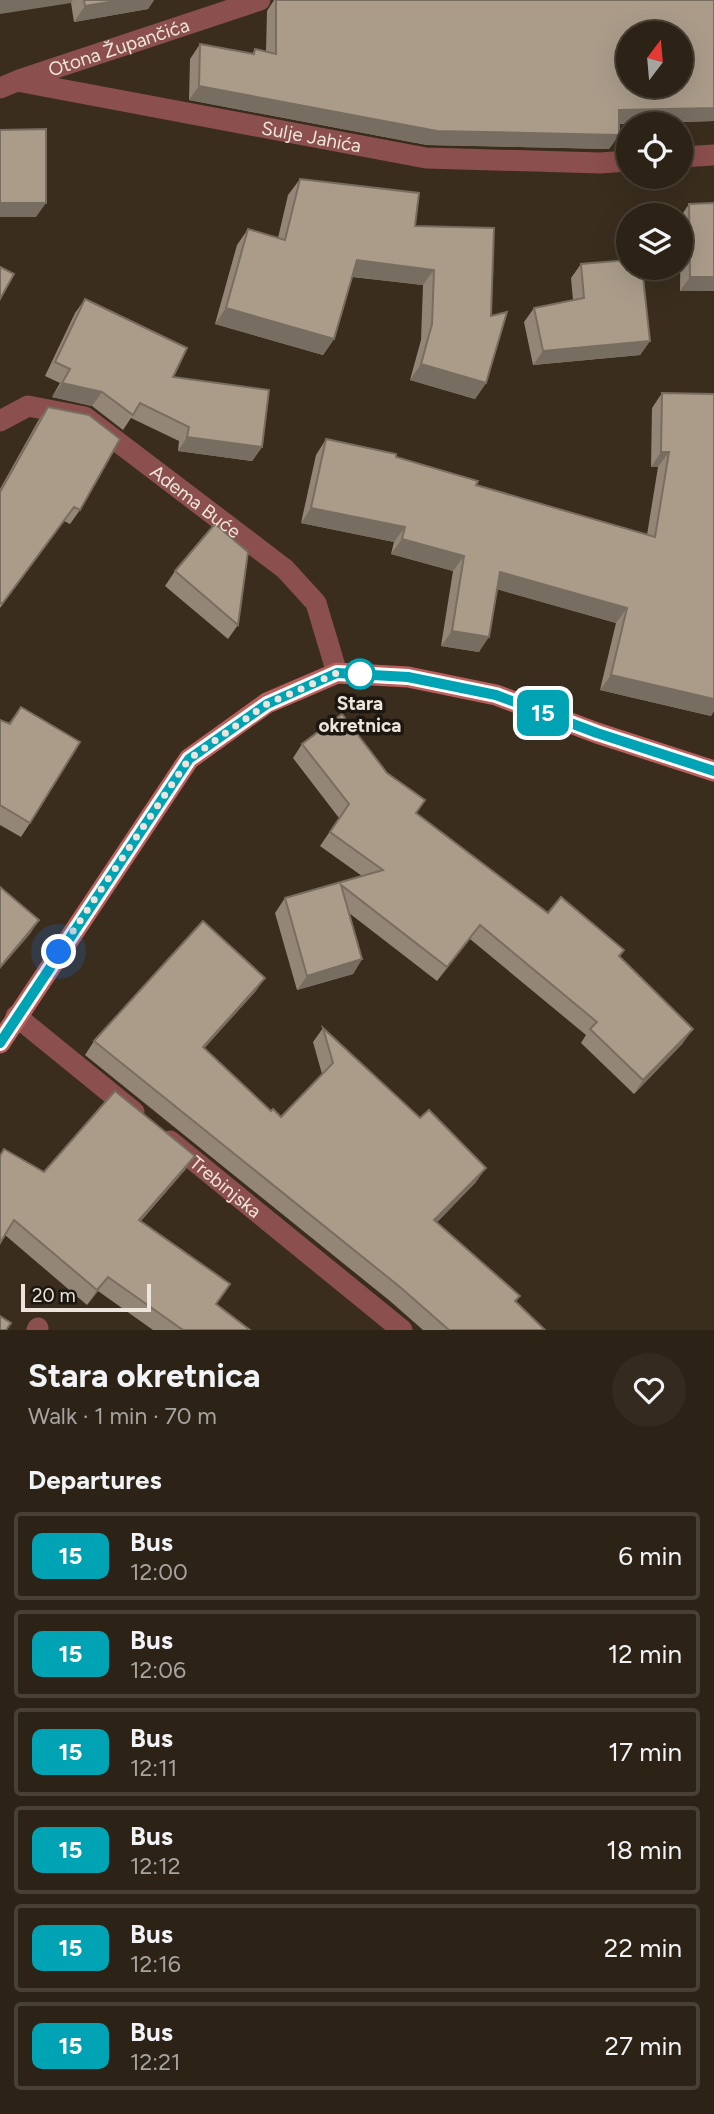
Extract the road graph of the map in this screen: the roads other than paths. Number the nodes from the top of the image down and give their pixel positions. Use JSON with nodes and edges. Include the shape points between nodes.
{"nodes":[{"id":1,"x":260,"y":0,"type":"edge"},
{"id":2,"x":9,"y":84,"type":"edge"},
{"id":3,"x":714,"y":155,"type":"edge"},
{"id":4,"x":693,"y":156,"type":"edge"},
{"id":5,"x":616,"y":162,"type":"edge"},
{"id":6,"x":0,"y":421,"type":"edge"},
{"id":7,"x":337,"y":673,"type":"junction"},
{"id":8,"x":714,"y":771,"type":"edge"},
{"id":9,"x":16,"y":1016,"type":"junction"},
{"id":10,"x":0,"y":1043,"type":"edge"},
{"id":11,"x":401,"y":1330,"type":"edge"}],
"edges":[{"from":1,"to":2,"type":"street","name":"Otona Župančića"},
{"from":2,"to":5,"type":"street","name":"Sulje Jahića","via":[[426,158]]},
{"from":3,"to":4,"type":"street"},
{"from":6,"to":7,"type":"street","name":"Adema Buće","via":[[28,406],[85,416],[285,569],[316,603]]},
{"from":7,"to":8,"type":"street","via":[[408,677],[496,695]]},
{"from":7,"to":9,"type":"street","via":[[267,704],[189,759]]},
{"from":9,"to":10,"type":"street"},
{"from":9,"to":11,"type":"street","name":"Trebinjska"}]}
